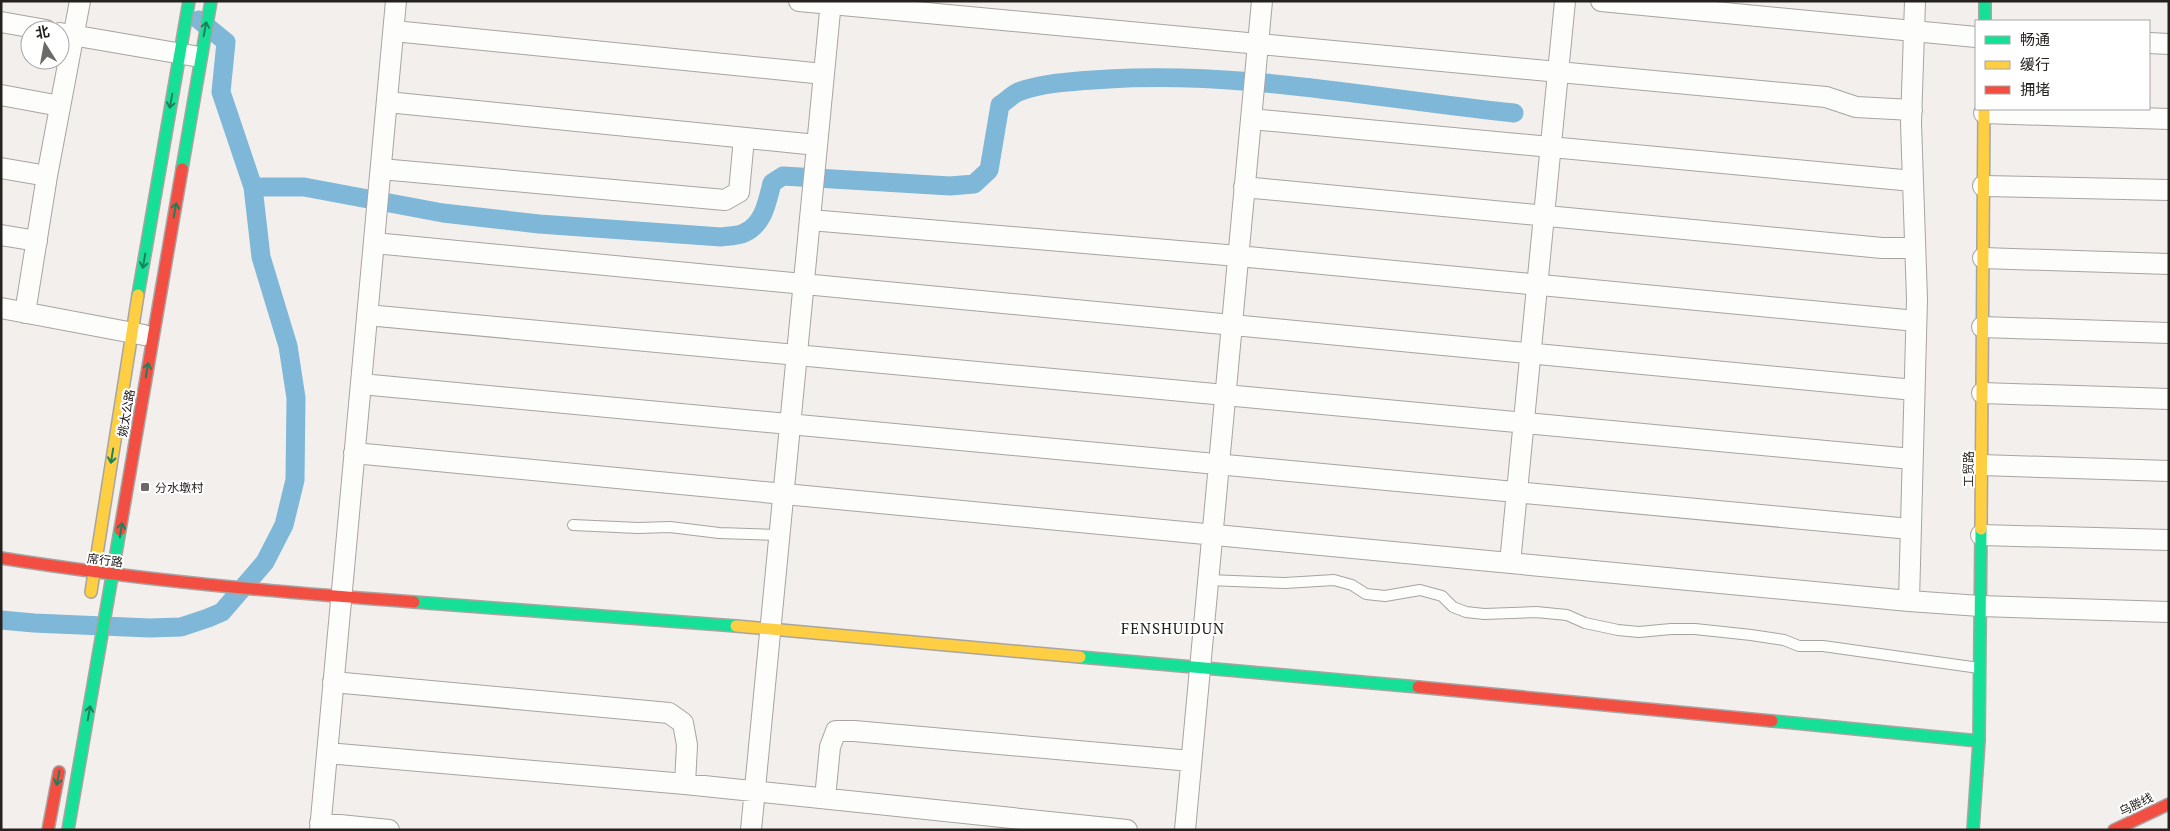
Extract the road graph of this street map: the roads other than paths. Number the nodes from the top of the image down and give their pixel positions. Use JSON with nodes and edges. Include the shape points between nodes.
{"nodes":[{"id":1,"x":80,"y":1,"type":"edge"},
{"id":2,"x":189,"y":1,"type":"edge"},
{"id":3,"x":211,"y":1,"type":"edge"},
{"id":4,"x":396,"y":1,"type":"edge"},
{"id":5,"x":799,"y":1,"type":"edge"},
{"id":6,"x":1262,"y":1,"type":"edge"},
{"id":7,"x":1565,"y":1,"type":"edge"},
{"id":8,"x":1601,"y":1,"type":"edge"},
{"id":9,"x":1916,"y":1,"type":"edge"},
{"id":10,"x":1985,"y":1,"type":"edge"},
{"id":11,"x":831,"y":3,"type":"edge"},
{"id":12,"x":1985,"y":20,"type":"edge"},
{"id":13,"x":1,"y":22,"type":"edge"},
{"id":14,"x":20,"y":25,"type":"edge"},
{"id":15,"x":70,"y":26,"type":"edge"},
{"id":16,"x":394,"y":31,"type":"junction"},
{"id":17,"x":1914,"y":31,"type":"junction"},
{"id":18,"x":70,"y":35,"type":"edge"},
{"id":19,"x":1975,"y":38,"type":"edge"},
{"id":20,"x":2150,"y":43,"type":"edge"},
{"id":21,"x":2169,"y":44,"type":"edge"},
{"id":22,"x":180,"y":53,"type":"junction"},
{"id":23,"x":1257,"y":53,"type":"junction"},
{"id":24,"x":200,"y":57,"type":"junction"},
{"id":25,"x":64,"y":70,"type":"edge"},
{"id":26,"x":1558,"y":72,"type":"junction"},
{"id":27,"x":824,"y":74,"type":"junction"},
{"id":28,"x":1,"y":95,"type":"edge"},
{"id":29,"x":387,"y":102,"type":"junction"},
{"id":30,"x":60,"y":106,"type":"junction"},
{"id":31,"x":1912,"y":110,"type":"junction"},
{"id":32,"x":1984,"y":111,"type":"edge"},
{"id":33,"x":1251,"y":113,"type":"junction"},
{"id":34,"x":2169,"y":119,"type":"edge"},
{"id":35,"x":744,"y":138,"type":"junction"},
{"id":36,"x":1550,"y":147,"type":"junction"},
{"id":37,"x":816,"y":151,"type":"junction"},
{"id":38,"x":1,"y":168,"type":"edge"},
{"id":39,"x":47,"y":176,"type":"junction"},
{"id":40,"x":380,"y":177,"type":"junction"},
{"id":41,"x":1913,"y":181,"type":"junction"},
{"id":42,"x":1983,"y":186,"type":"junction"},
{"id":43,"x":1244,"y":187,"type":"junction"},
{"id":44,"x":2169,"y":190,"type":"edge"},
{"id":45,"x":1544,"y":216,"type":"junction"},
{"id":46,"x":810,"y":220,"type":"junction"},
{"id":47,"x":1,"y":235,"type":"edge"},
{"id":48,"x":37,"y":242,"type":"junction"},
{"id":49,"x":374,"y":243,"type":"junction"},
{"id":50,"x":1915,"y":248,"type":"junction"},
{"id":51,"x":1238,"y":256,"type":"junction"},
{"id":52,"x":1983,"y":258,"type":"junction"},
{"id":53,"x":2169,"y":264,"type":"edge"},
{"id":54,"x":1537,"y":285,"type":"junction"},
{"id":55,"x":803,"y":286,"type":"junction"},
{"id":56,"x":1,"y":308,"type":"edge"},
{"id":57,"x":25,"y":313,"type":"junction"},
{"id":58,"x":367,"y":315,"type":"junction"},
{"id":59,"x":1916,"y":321,"type":"junction"},
{"id":60,"x":1232,"y":326,"type":"junction"},
{"id":61,"x":1982,"y":327,"type":"junction"},
{"id":62,"x":132,"y":332,"type":"junction"},
{"id":63,"x":2169,"y":333,"type":"edge"},
{"id":64,"x":153,"y":337,"type":"junction"},
{"id":65,"x":1530,"y":354,"type":"junction"},
{"id":66,"x":797,"y":355,"type":"junction"},
{"id":67,"x":361,"y":384,"type":"junction"},
{"id":68,"x":1914,"y":390,"type":"junction"},
{"id":69,"x":1982,"y":393,"type":"junction"},
{"id":70,"x":1225,"y":395,"type":"junction"},
{"id":71,"x":2169,"y":399,"type":"edge"},
{"id":72,"x":1524,"y":422,"type":"junction"},
{"id":73,"x":790,"y":424,"type":"junction"},
{"id":74,"x":354,"y":453,"type":"junction"},
{"id":75,"x":1912,"y":459,"type":"junction"},
{"id":76,"x":1219,"y":464,"type":"junction"},
{"id":77,"x":1981,"y":465,"type":"junction"},
{"id":78,"x":2169,"y":471,"type":"edge"},
{"id":79,"x":1517,"y":491,"type":"junction"},
{"id":80,"x":783,"y":494,"type":"junction"},
{"id":81,"x":573,"y":525,"type":"dead end"},
{"id":82,"x":1910,"y":529,"type":"junction"},
{"id":83,"x":779,"y":535,"type":"junction"},
{"id":84,"x":1212,"y":535,"type":"junction"},
{"id":85,"x":1981,"y":535,"type":"junction"},
{"id":86,"x":2169,"y":540,"type":"edge"},
{"id":87,"x":1,"y":558,"type":"edge"},
{"id":88,"x":1510,"y":563,"type":"junction"},
{"id":89,"x":94,"y":573,"type":"junction"},
{"id":90,"x":113,"y":575,"type":"junction"},
{"id":91,"x":1208,"y":580,"type":"junction"},
{"id":92,"x":342,"y":597,"type":"junction"},
{"id":93,"x":89,"y":601,"type":"dead end"},
{"id":94,"x":1908,"y":601,"type":"junction"},
{"id":95,"x":1980,"y":606,"type":"junction"},
{"id":96,"x":2169,"y":612,"type":"edge"},
{"id":97,"x":770,"y":629,"type":"junction"},
{"id":98,"x":1200,"y":668,"type":"junction"},
{"id":99,"x":1980,"y":668,"type":"junction"},
{"id":100,"x":333,"y":682,"type":"junction"},
{"id":101,"x":1980,"y":741,"type":"junction"},
{"id":102,"x":327,"y":753,"type":"junction"},
{"id":103,"x":62,"y":756,"type":"dead end"},
{"id":104,"x":1191,"y":761,"type":"junction"},
{"id":105,"x":685,"y":784,"type":"junction"},
{"id":106,"x":754,"y":791,"type":"junction"},
{"id":107,"x":825,"y":798,"type":"junction"},
{"id":108,"x":2169,"y":804,"type":"edge"},
{"id":109,"x":320,"y":827,"type":"edge"},
{"id":110,"x":48,"y":830,"type":"edge"},
{"id":111,"x":68,"y":830,"type":"edge"},
{"id":112,"x":389,"y":830,"type":"edge"},
{"id":113,"x":751,"y":830,"type":"edge"},
{"id":114,"x":1127,"y":830,"type":"edge"},
{"id":115,"x":1185,"y":830,"type":"edge"},
{"id":116,"x":1974,"y":830,"type":"edge"},
{"id":117,"x":2114,"y":830,"type":"edge"}],
"edges":[{"from":1,"to":15,"type":"street"},
{"from":2,"to":22,"type":"street","name":"姚太公路"},
{"from":24,"to":3,"type":"street","name":"姚太公路","one_way":true},
{"from":4,"to":16,"type":"street"},
{"from":5,"to":11,"type":"street"},
{"from":6,"to":23,"type":"street"},
{"from":7,"to":26,"type":"street"},
{"from":8,"to":17,"type":"street"},
{"from":9,"to":17,"type":"street"},
{"from":10,"to":12,"type":"street"},
{"from":11,"to":23,"type":"street"},
{"from":11,"to":27,"type":"street"},
{"from":13,"to":14,"type":"street"},
{"from":16,"to":27,"type":"street"},
{"from":16,"to":29,"type":"street"},
{"from":17,"to":19,"type":"street"},
{"from":17,"to":31,"type":"street"},
{"from":18,"to":22,"type":"street"},
{"from":20,"to":21,"type":"street"},
{"from":22,"to":24,"type":"street"},
{"from":22,"to":62,"type":"street","name":"姚太公路","one_way":true},
{"from":23,"to":26,"type":"street"},
{"from":23,"to":33,"type":"street"},
{"from":64,"to":24,"type":"street","name":"姚太公路","one_way":true},
{"from":25,"to":30,"type":"street"},
{"from":26,"to":31,"type":"street","via":[[1826,97],[1856,107]]},
{"from":26,"to":36,"type":"street"},
{"from":27,"to":37,"type":"street"},
{"from":28,"to":30,"type":"street"},
{"from":29,"to":35,"type":"street"},
{"from":29,"to":40,"type":"street"},
{"from":30,"to":39,"type":"street"},
{"from":31,"to":41,"type":"street"},
{"from":32,"to":34,"type":"street"},
{"from":32,"to":42,"type":"street","name":"工贸路"},
{"from":33,"to":36,"type":"street"},
{"from":33,"to":43,"type":"street"},
{"from":35,"to":37,"type":"street"},
{"from":35,"to":40,"type":"street","via":[[739,192],[724,200]]},
{"from":36,"to":41,"type":"street"},
{"from":36,"to":45,"type":"street"},
{"from":37,"to":46,"type":"street"},
{"from":38,"to":39,"type":"street"},
{"from":39,"to":48,"type":"street"},
{"from":40,"to":49,"type":"street"},
{"from":41,"to":50,"type":"street"},
{"from":42,"to":44,"type":"street"},
{"from":42,"to":52,"type":"street","name":"工贸路"},
{"from":43,"to":45,"type":"street"},
{"from":43,"to":51,"type":"street"},
{"from":45,"to":50,"type":"street","via":[[1882,248]]},
{"from":45,"to":54,"type":"street"},
{"from":46,"to":51,"type":"street"},
{"from":46,"to":55,"type":"street"},
{"from":47,"to":48,"type":"street"},
{"from":48,"to":57,"type":"street"},
{"from":49,"to":55,"type":"street"},
{"from":49,"to":58,"type":"street"},
{"from":50,"to":59,"type":"street"},
{"from":51,"to":54,"type":"street"},
{"from":51,"to":60,"type":"street"},
{"from":52,"to":53,"type":"street"},
{"from":52,"to":61,"type":"street","name":"工贸路"},
{"from":54,"to":59,"type":"street"},
{"from":54,"to":65,"type":"street"},
{"from":55,"to":60,"type":"street"},
{"from":55,"to":66,"type":"street"},
{"from":56,"to":57,"type":"street"},
{"from":57,"to":62,"type":"street"},
{"from":58,"to":66,"type":"street"},
{"from":58,"to":67,"type":"street"},
{"from":59,"to":68,"type":"street"},
{"from":60,"to":65,"type":"street"},
{"from":60,"to":70,"type":"street"},
{"from":61,"to":63,"type":"street"},
{"from":61,"to":69,"type":"street","name":"工贸路"},
{"from":62,"to":64,"type":"street"},
{"from":62,"to":89,"type":"street","name":"姚太公路","one_way":true},
{"from":90,"to":64,"type":"street","name":"姚太公路","one_way":true},
{"from":65,"to":68,"type":"street"},
{"from":65,"to":72,"type":"street"},
{"from":66,"to":70,"type":"street"},
{"from":66,"to":73,"type":"street"},
{"from":67,"to":73,"type":"street"},
{"from":67,"to":74,"type":"street"},
{"from":68,"to":75,"type":"street"},
{"from":69,"to":71,"type":"street"},
{"from":69,"to":77,"type":"street","name":"工贸路"},
{"from":70,"to":72,"type":"street"},
{"from":70,"to":76,"type":"street"},
{"from":72,"to":75,"type":"street"},
{"from":72,"to":79,"type":"street"},
{"from":73,"to":76,"type":"street"},
{"from":73,"to":80,"type":"street"},
{"from":74,"to":80,"type":"street"},
{"from":74,"to":92,"type":"street"},
{"from":75,"to":82,"type":"street"},
{"from":76,"to":79,"type":"street"},
{"from":76,"to":84,"type":"street"},
{"from":77,"to":78,"type":"street"},
{"from":77,"to":85,"type":"street","name":"工贸路"},
{"from":79,"to":82,"type":"street"},
{"from":79,"to":88,"type":"street"},
{"from":80,"to":83,"type":"street"},
{"from":80,"to":84,"type":"street"},
{"from":81,"to":83,"type":"lane","via":[[670,527]]},
{"from":82,"to":94,"type":"street"},
{"from":83,"to":97,"type":"street"},
{"from":84,"to":88,"type":"street"},
{"from":84,"to":91,"type":"street"},
{"from":85,"to":86,"type":"street"},
{"from":85,"to":95,"type":"street","name":"工贸路"},
{"from":87,"to":89,"type":"street","name":"席行路"},
{"from":88,"to":94,"type":"street"},
{"from":89,"to":90,"type":"street","name":"席行路"},
{"from":89,"to":93,"type":"street","name":"姚太公路"},
{"from":90,"to":92,"type":"street","name":"席行路"},
{"from":111,"to":90,"type":"street","name":"姚太公路","one_way":true},
{"from":91,"to":98,"type":"street"},
{"from":91,"to":99,"type":"lane","via":[[1285,583],[1334,580],[1352,585],[1366,594],[1385,596],[1420,590],[1442,596],[1453,607],[1466,612],[1559,614],[1618,630],[1714,631],[1784,640],[1799,646],[1823,646]]},
{"from":92,"to":97,"type":"street","name":"席行路"},
{"from":92,"to":100,"type":"street"},
{"from":94,"to":95,"type":"street"},
{"from":95,"to":96,"type":"street"},
{"from":95,"to":99,"type":"street","name":"工贸路"},
{"from":97,"to":98,"type":"street","name":"席行路"},
{"from":97,"to":106,"type":"street"},
{"from":98,"to":101,"type":"street","name":"席行路"},
{"from":98,"to":104,"type":"street"},
{"from":99,"to":101,"type":"street","name":"工贸路"},
{"from":100,"to":102,"type":"street"},
{"from":100,"to":105,"type":"street","via":[[669,713],[683,723],[687,745]]},
{"from":101,"to":116,"type":"street","name":"工贸路"},
{"from":102,"to":105,"type":"street"},
{"from":102,"to":109,"type":"street"},
{"from":103,"to":110,"type":"street","one_way":true},
{"from":104,"to":107,"type":"street","via":[[836,731],[830,747]]},
{"from":104,"to":115,"type":"street"},
{"from":105,"to":106,"type":"street"},
{"from":106,"to":107,"type":"street"},
{"from":106,"to":113,"type":"street"},
{"from":107,"to":114,"type":"street"},
{"from":108,"to":117,"type":"street","name":"乌塍线"},
{"from":109,"to":112,"type":"street"}]}
